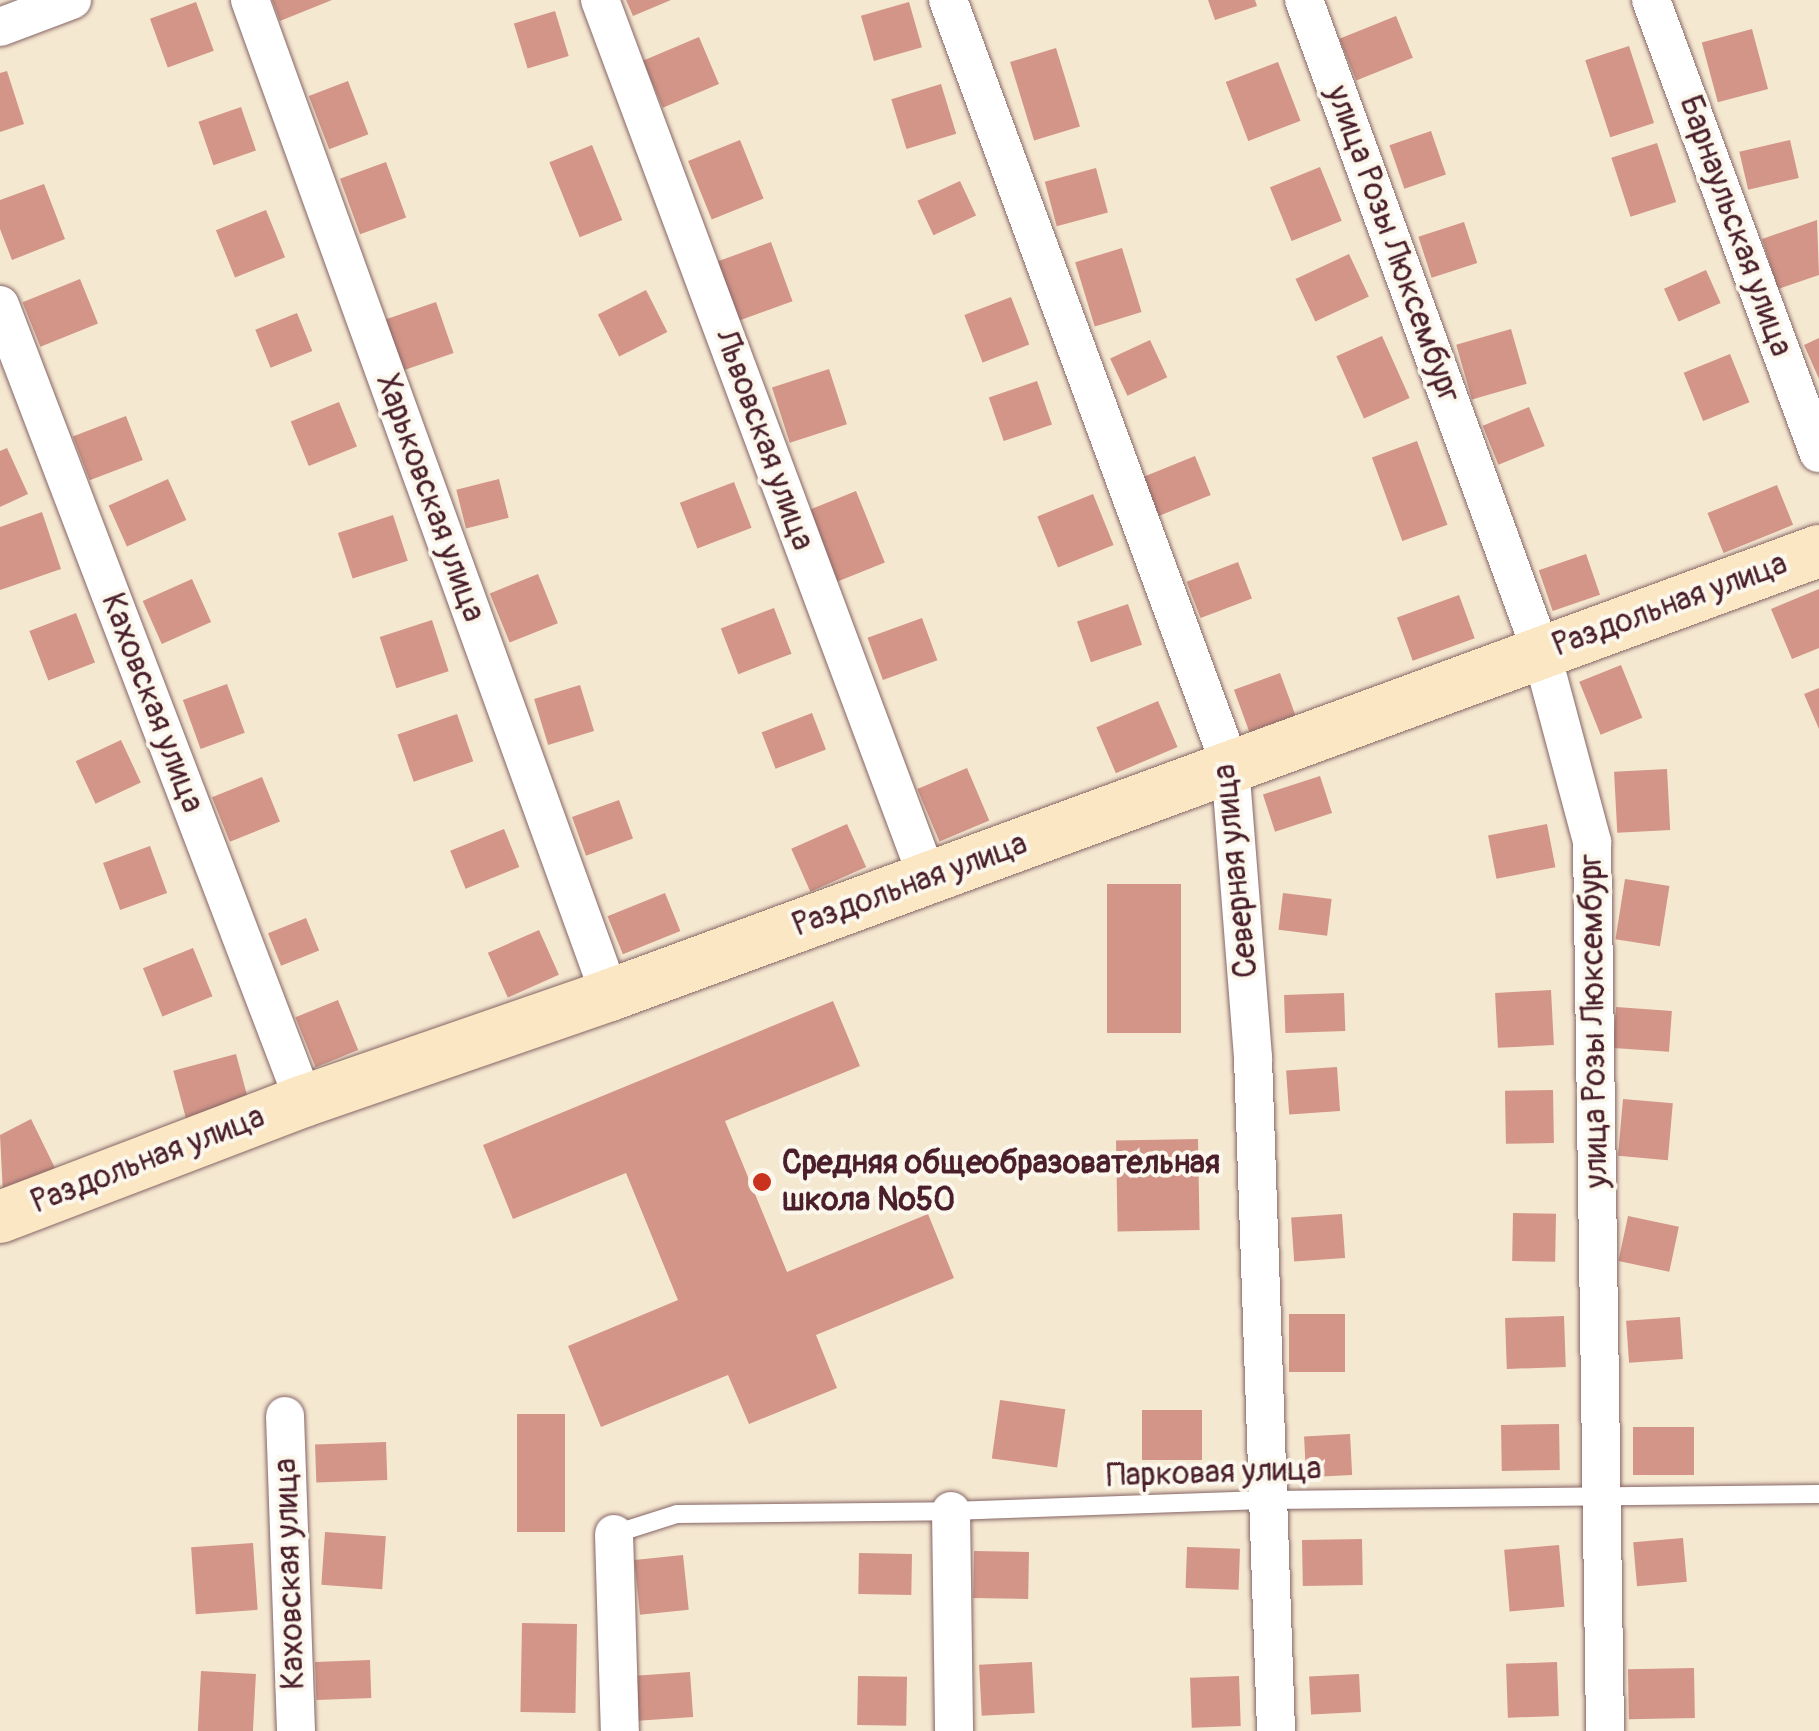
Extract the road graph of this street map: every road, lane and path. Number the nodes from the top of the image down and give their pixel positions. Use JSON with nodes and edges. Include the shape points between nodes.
{"nodes":[{"id":1,"x":72,"y":0,"type":"edge"},
{"id":2,"x":250,"y":0,"type":"edge"},
{"id":3,"x":600,"y":0,"type":"edge"},
{"id":4,"x":948,"y":0,"type":"edge"},
{"id":5,"x":1304,"y":0,"type":"edge"},
{"id":6,"x":1652,"y":0,"type":"edge"},
{"id":7,"x":0,"y":27,"type":"edge"},
{"id":8,"x":0,"y":305,"type":"edge"},
{"id":9,"x":1819,"y":453,"type":"edge"},
{"id":10,"x":1819,"y":551,"type":"edge"},
{"id":11,"x":1541,"y":651,"type":"junction"},
{"id":12,"x":1230,"y":765,"type":"junction"},
{"id":13,"x":928,"y":879,"type":"junction"},
{"id":14,"x":610,"y":995,"type":"junction"},
{"id":15,"x":304,"y":1100,"type":"junction"},
{"id":16,"x":0,"y":1218,"type":"edge"},
{"id":17,"x":284,"y":1416,"type":"dead end"},
{"id":18,"x":1819,"y":1494,"type":"edge"},
{"id":19,"x":1602,"y":1498,"type":"junction"},
{"id":20,"x":1270,"y":1500,"type":"junction"},
{"id":21,"x":951,"y":1511,"type":"junction"},
{"id":22,"x":614,"y":1534,"type":"joint"},
{"id":23,"x":296,"y":1731,"type":"edge"},
{"id":24,"x":620,"y":1731,"type":"edge"},
{"id":25,"x":954,"y":1731,"type":"edge"},
{"id":26,"x":1276,"y":1731,"type":"edge"},
{"id":27,"x":1606,"y":1731,"type":"edge"}],
"edges":[{"from":1,"to":7,"type":"street"},
{"from":2,"to":14,"type":"street","name":"Харьковская улица"},
{"from":3,"to":13,"type":"street","name":"Львовская улица"},
{"from":4,"to":12,"type":"street","name":"Северная улица"},
{"from":5,"to":11,"type":"street","name":"улица Розы Люксембург"},
{"from":6,"to":9,"type":"street","name":"Барнаульская улица"},
{"from":8,"to":15,"type":"street","name":"Каховская улица"},
{"from":10,"to":11,"type":"street","name":"Раздольная улица"},
{"from":11,"to":12,"type":"street","name":"Раздольная улица"},
{"from":11,"to":19,"type":"street","name":"улица Розы Люксембург","via":[[1592,842]]},
{"from":12,"to":13,"type":"street","name":"Раздольная улица"},
{"from":12,"to":20,"type":"street","name":"Северная улица","via":[[1253,1058]]},
{"from":13,"to":14,"type":"street","name":"Раздольная улица"},
{"from":14,"to":15,"type":"street","name":"Раздольная улица"},
{"from":15,"to":16,"type":"street","name":"Раздольная улица"},
{"from":17,"to":23,"type":"street","name":"Каховская улица"},
{"from":18,"to":19,"type":"lane","name":"Парковая улица"},
{"from":19,"to":20,"type":"lane","name":"Парковая улица"},
{"from":19,"to":27,"type":"street","name":"улица Розы Люксембург"},
{"from":20,"to":21,"type":"lane","name":"Парковая улица"},
{"from":20,"to":26,"type":"street","name":"Северная улица"},
{"from":21,"to":22,"type":"lane","name":"Парковая улица","via":[[677,1514]]},
{"from":21,"to":25,"type":"street"},
{"from":22,"to":24,"type":"street"}]}
